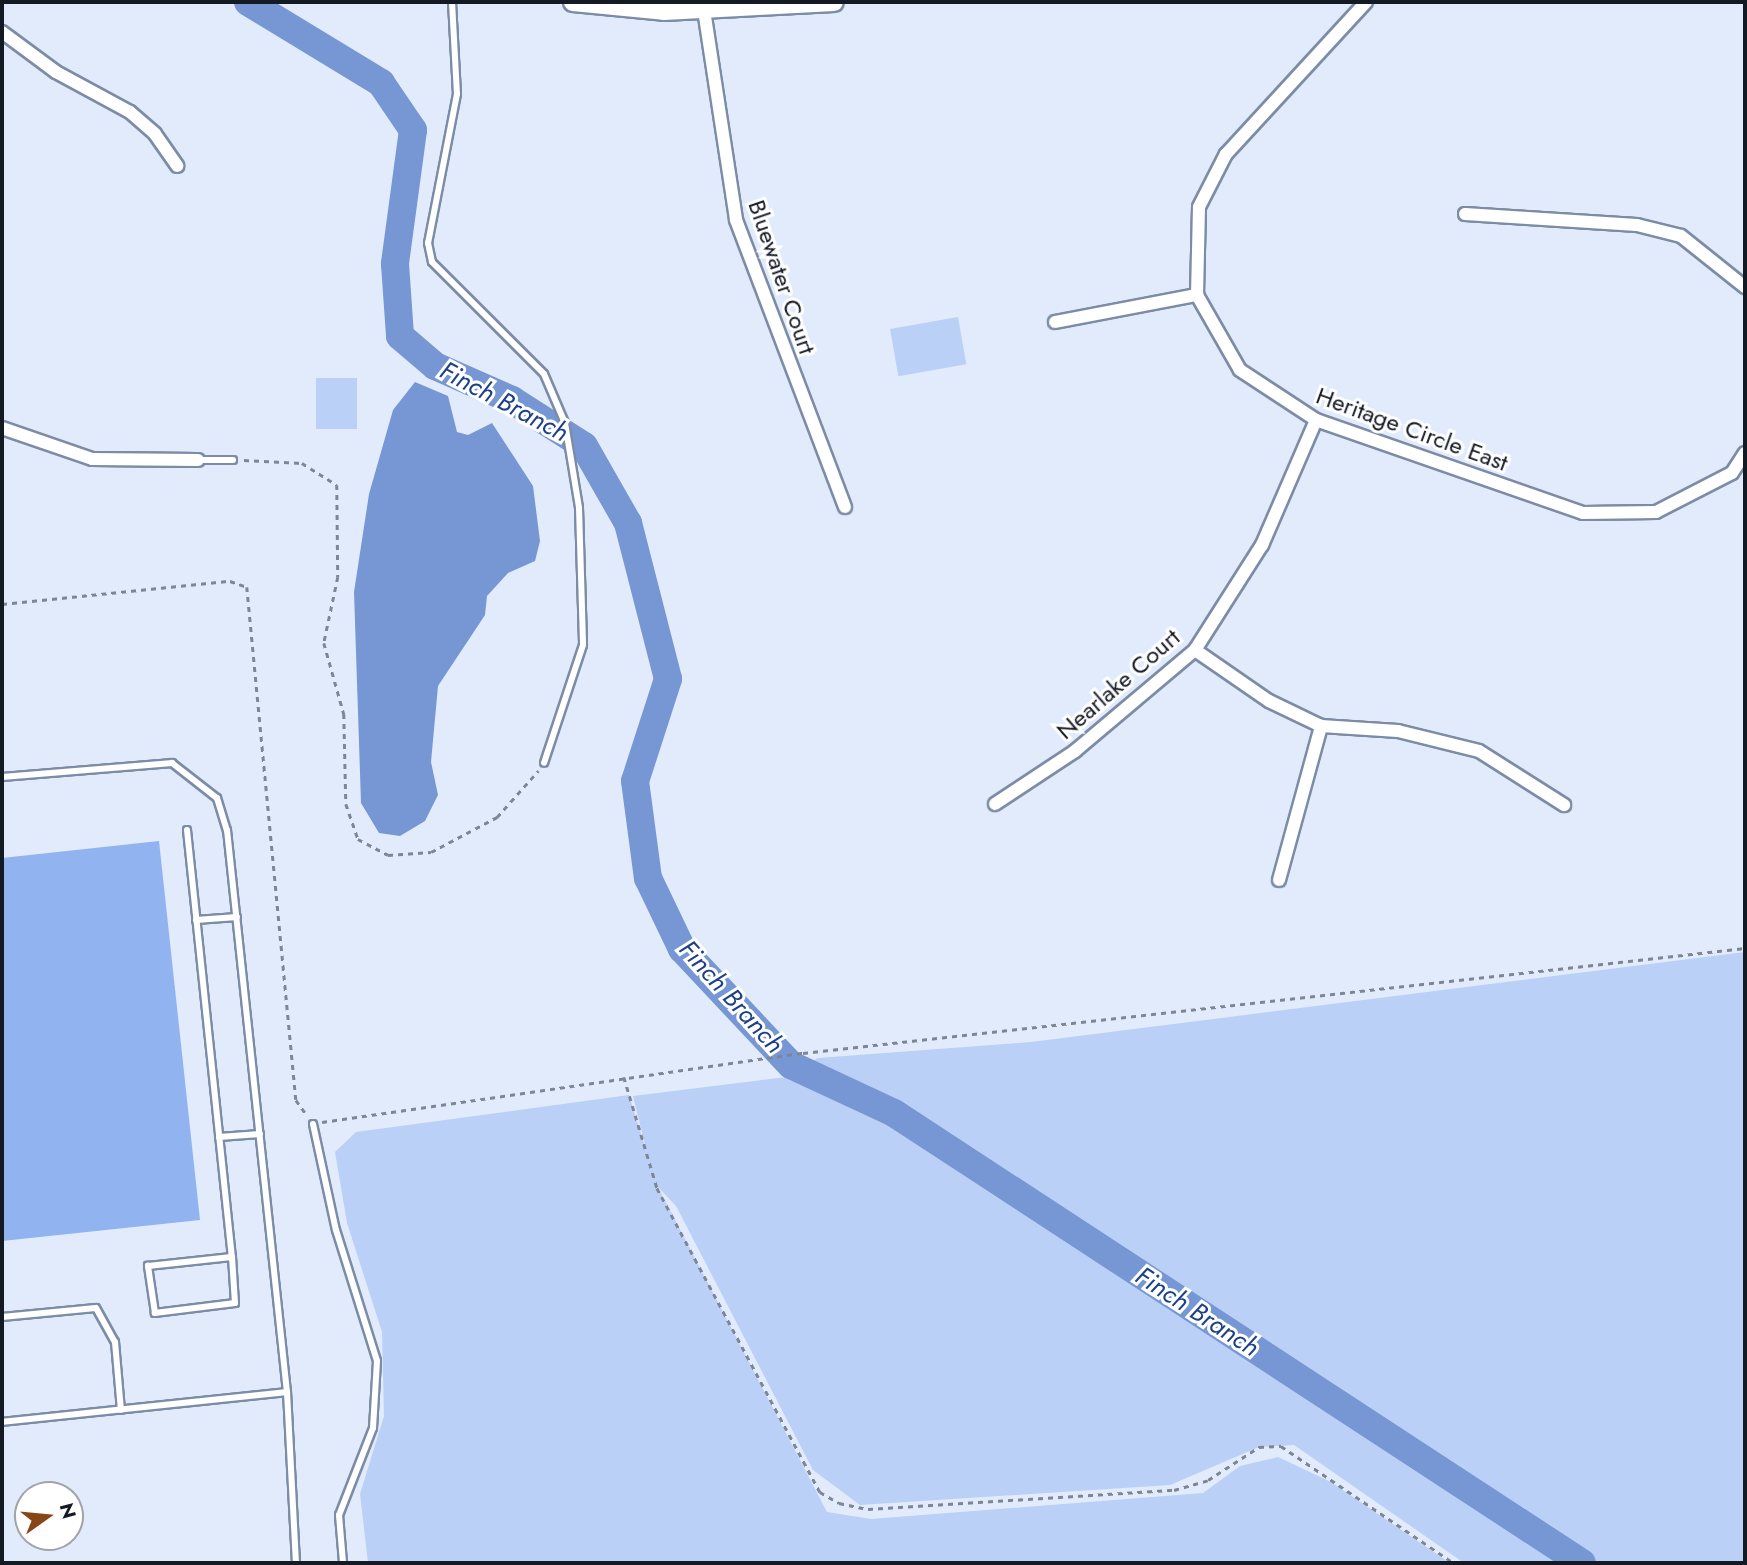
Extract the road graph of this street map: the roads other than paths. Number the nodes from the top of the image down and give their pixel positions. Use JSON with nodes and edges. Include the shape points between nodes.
{"nodes":[{"id":1,"x":452,"y":2,"type":"edge"},
{"id":2,"x":573,"y":2,"type":"edge"},
{"id":3,"x":834,"y":2,"type":"edge"},
{"id":4,"x":1366,"y":2,"type":"edge"},
{"id":5,"x":704,"y":10,"type":"junction"},
{"id":6,"x":2,"y":32,"type":"edge"},
{"id":7,"x":177,"y":166,"type":"dead end"},
{"id":8,"x":1465,"y":214,"type":"dead end"},
{"id":9,"x":1745,"y":288,"type":"edge"},
{"id":10,"x":1196,"y":295,"type":"junction"},
{"id":11,"x":1055,"y":322,"type":"dead end"},
{"id":12,"x":1316,"y":421,"type":"junction"},
{"id":13,"x":2,"y":428,"type":"edge"},
{"id":14,"x":1745,"y":453,"type":"edge"},
{"id":15,"x":198,"y":460,"type":"joint"},
{"id":16,"x":233,"y":460,"type":"road end"},
{"id":17,"x":845,"y":507,"type":"dead end"},
{"id":18,"x":1195,"y":650,"type":"junction"},
{"id":19,"x":1321,"y":726,"type":"junction"},
{"id":20,"x":544,"y":763,"type":"road end"},
{"id":21,"x":2,"y":777,"type":"edge"},
{"id":22,"x":995,"y":804,"type":"dead end"},
{"id":23,"x":1564,"y":806,"type":"dead end"},
{"id":24,"x":187,"y":830,"type":"dead end"},
{"id":25,"x":1279,"y":880,"type":"dead end"},
{"id":26,"x":237,"y":917,"type":"junction"},
{"id":27,"x":197,"y":920,"type":"junction"},
{"id":28,"x":313,"y":1124,"type":"road end"},
{"id":29,"x":260,"y":1134,"type":"junction"},
{"id":30,"x":219,"y":1137,"type":"junction"},
{"id":31,"x":232,"y":1257,"type":"junction"},
{"id":32,"x":2,"y":1317,"type":"edge"},
{"id":33,"x":287,"y":1392,"type":"junction"},
{"id":34,"x":121,"y":1410,"type":"junction"},
{"id":35,"x":2,"y":1423,"type":"edge"},
{"id":36,"x":296,"y":1563,"type":"edge"},
{"id":37,"x":343,"y":1563,"type":"edge"}],
"edges":[{"from":1,"to":20,"type":"lane","via":[[457,94],[430,233],[432,262],[534,359],[565,422],[572,451],[583,645]]},
{"from":2,"to":5,"type":"street","via":[[618,10]]},
{"from":3,"to":5,"type":"street"},
{"from":4,"to":10,"type":"street","via":[[1226,154],[1199,207]]},
{"from":5,"to":17,"type":"street","name":"Bluewater Court","via":[[736,220]]},
{"from":6,"to":7,"type":"street","via":[[56,72],[130,112]]},
{"from":8,"to":9,"type":"street","via":[[1637,225],[1681,236]]},
{"from":10,"to":11,"type":"street"},
{"from":10,"to":12,"type":"street","name":"Heritage Circle East","via":[[1240,370]]},
{"from":12,"to":14,"type":"street","name":"Heritage Circle East","via":[[1583,513],[1656,512],[1732,473]]},
{"from":12,"to":18,"type":"street","name":"Nearlake Court","via":[[1262,545]]},
{"from":13,"to":15,"type":"street","via":[[92,459]]},
{"from":15,"to":16,"type":"lane"},
{"from":18,"to":19,"type":"street","via":[[1269,701]]},
{"from":18,"to":22,"type":"street","name":"Nearlake Court","via":[[1075,751]]},
{"from":19,"to":23,"type":"street","via":[[1398,731],[1479,751]]},
{"from":19,"to":25,"type":"street"},
{"from":21,"to":26,"type":"lane","via":[[172,763],[196,777],[217,798],[228,830]]},
{"from":24,"to":27,"type":"lane"},
{"from":26,"to":27,"type":"lane"},
{"from":26,"to":29,"type":"lane"},
{"from":27,"to":30,"type":"lane"},
{"from":28,"to":37,"type":"lane","via":[[336,1230],[377,1361],[373,1428],[339,1514]]},
{"from":29,"to":30,"type":"lane"},
{"from":29,"to":33,"type":"lane"},
{"from":30,"to":31,"type":"lane"},
{"from":31,"to":31,"type":"lane","via":[[235,1303],[155,1313],[148,1266]]},
{"from":32,"to":34,"type":"lane","via":[[96,1308],[115,1342]]},
{"from":33,"to":34,"type":"lane"},
{"from":33,"to":36,"type":"lane"},
{"from":34,"to":35,"type":"lane"}]}
